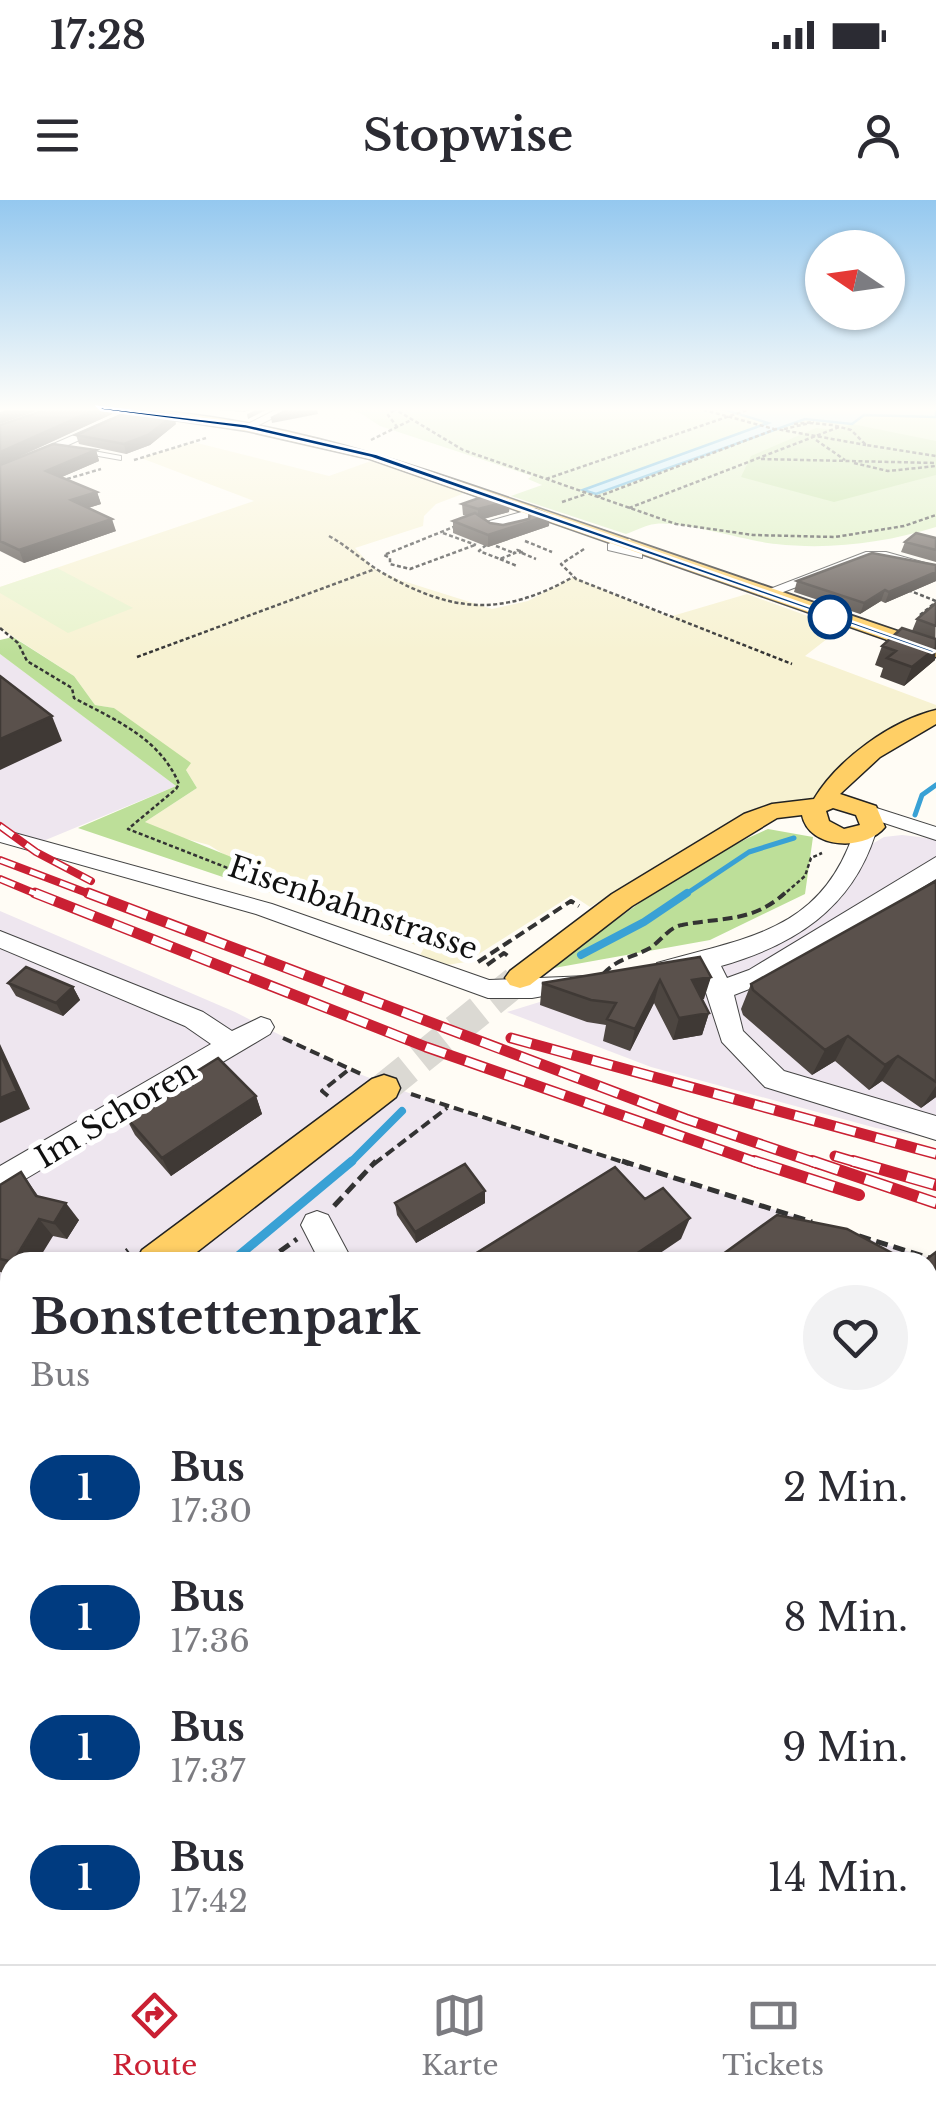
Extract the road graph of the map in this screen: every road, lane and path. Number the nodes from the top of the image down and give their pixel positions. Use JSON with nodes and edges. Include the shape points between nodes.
{"nodes":[{"id":1,"x":472,"y":490,"type":"edge"},
{"id":2,"x":576,"y":490,"type":"edge"},
{"id":3,"x":617,"y":490,"type":"edge"},
{"id":4,"x":675,"y":490,"type":"edge"},
{"id":5,"x":597,"y":498,"type":"junction"},
{"id":6,"x":628,"y":508,"type":"junction"},
{"id":7,"x":536,"y":512,"type":"junction"},
{"id":8,"x":936,"y":515,"type":"edge"},
{"id":9,"x":516,"y":519,"type":"junction"},
{"id":10,"x":486,"y":524,"type":"junction"},
{"id":11,"x":504,"y":531,"type":"junction"},
{"id":12,"x":443,"y":533,"type":"junction"},
{"id":13,"x":329,"y":536,"type":"dead end"},
{"id":14,"x":488,"y":542,"type":"junction"},
{"id":15,"x":475,"y":546,"type":"junction"},
{"id":16,"x":625,"y":548,"type":"junction"},
{"id":17,"x":904,"y":550,"type":"edge"},
{"id":18,"x":521,"y":552,"type":"junction"},
{"id":19,"x":552,"y":552,"type":"dead end"},
{"id":20,"x":515,"y":553,"type":"junction"},
{"id":21,"x":879,"y":556,"type":"junction"},
{"id":22,"x":500,"y":560,"type":"junction"},
{"id":23,"x":536,"y":560,"type":"dead end"},
{"id":24,"x":517,"y":566,"type":"dead end"},
{"id":25,"x":375,"y":569,"type":"junction"},
{"id":26,"x":936,"y":570,"type":"edge"},
{"id":27,"x":573,"y":577,"type":"junction"},
{"id":28,"x":902,"y":588,"type":"edge"},
{"id":29,"x":766,"y":594,"type":"junction"},
{"id":30,"x":936,"y":601,"type":"edge"},
{"id":31,"x":920,"y":615,"type":"edge"},
{"id":32,"x":0,"y":628,"type":"edge"},
{"id":33,"x":936,"y":650,"type":"edge"},
{"id":34,"x":137,"y":657,"type":"dead end"},
{"id":35,"x":792,"y":664,"type":"dead end"},
{"id":36,"x":936,"y":716,"type":"edge"},
{"id":37,"x":851,"y":772,"type":"junction"},
{"id":38,"x":864,"y":820,"type":"junction"},
{"id":39,"x":823,"y":823,"type":"junction"},
{"id":40,"x":930,"y":833,"type":"edge"},
{"id":41,"x":0,"y":835,"type":"edge"},
{"id":42,"x":936,"y":864,"type":"edge"},
{"id":43,"x":842,"y":878,"type":"junction"},
{"id":44,"x":582,"y":908,"type":"dead end"},
{"id":45,"x":264,"y":909,"type":"junction"},
{"id":46,"x":0,"y":940,"type":"edge"},
{"id":47,"x":504,"y":953,"type":"dead end"},
{"id":48,"x":706,"y":961,"type":"junction"},
{"id":49,"x":483,"y":968,"type":"dead end"},
{"id":50,"x":649,"y":971,"type":"edge"},
{"id":51,"x":520,"y":978,"type":"tunnel mouth"},
{"id":52,"x":453,"y":979,"type":"junction"},
{"id":53,"x":599,"y":979,"type":"joint"},
{"id":54,"x":720,"y":991,"type":"junction"},
{"id":55,"x":260,"y":1027,"type":"joint"},
{"id":56,"x":231,"y":1044,"type":"junction"},
{"id":57,"x":350,"y":1070,"type":"junction"},
{"id":58,"x":383,"y":1084,"type":"junction"},
{"id":59,"x":328,"y":1096,"type":"dead end"},
{"id":60,"x":448,"y":1108,"type":"junction"},
{"id":61,"x":936,"y":1128,"type":"edge"},
{"id":62,"x":0,"y":1181,"type":"edge"},
{"id":63,"x":318,"y":1224,"type":"junction"},
{"id":64,"x":828,"y":1227,"type":"edge"},
{"id":65,"x":846,"y":1232,"type":"edge"},
{"id":66,"x":169,"y":1252,"type":"edge"},
{"id":67,"x":279,"y":1252,"type":"edge"},
{"id":68,"x":332,"y":1252,"type":"edge"},
{"id":69,"x":910,"y":1252,"type":"edge"}],
"edges":[{"from":1,"to":7,"type":"main road"},
{"from":2,"to":5,"type":"path"},
{"from":3,"to":5,"type":"path"},
{"from":4,"to":6,"type":"path"},
{"from":5,"to":6,"type":"path"},
{"from":6,"to":8,"type":"path","via":[[676,524],[792,538],[858,535]]},
{"from":7,"to":9,"type":"street"},
{"from":7,"to":16,"type":"main road"},
{"from":9,"to":10,"type":"street"},
{"from":9,"to":11,"type":"street","via":[[522,524]]},
{"from":10,"to":11,"type":"street"},
{"from":10,"to":12,"type":"path","via":[[468,522]]},
{"from":11,"to":14,"type":"path"},
{"from":12,"to":15,"type":"path"},
{"from":12,"to":15,"type":"path","via":[[384,555],[390,564],[410,569]]},
{"from":13,"to":25,"type":"path"},
{"from":14,"to":15,"type":"path"},
{"from":14,"to":20,"type":"path"},
{"from":14,"to":22,"type":"path","via":[[480,551]]},
{"from":16,"to":27,"type":"path","via":[[591,546],[564,561],[562,568]]},
{"from":16,"to":29,"type":"main road"},
{"from":17,"to":21,"type":"street"},
{"from":18,"to":19,"type":"path","via":[[536,545]]},
{"from":18,"to":20,"type":"path"},
{"from":18,"to":23,"type":"path"},
{"from":20,"to":22,"type":"path"},
{"from":21,"to":26,"type":"street"},
{"from":21,"to":29,"type":"street","via":[[854,558]]},
{"from":22,"to":24,"type":"path"},
{"from":25,"to":27,"type":"path","via":[[498,609]]},
{"from":25,"to":34,"type":"path"},
{"from":27,"to":35,"type":"path"},
{"from":28,"to":30,"type":"path"},
{"from":29,"to":33,"type":"main road"},
{"from":30,"to":31,"type":"path"},
{"from":32,"to":45,"type":"path","via":[[27,660],[72,688],[74,698],[129,728],[174,764],[176,790],[128,829],[261,881]]},
{"from":36,"to":37,"type":"main road"},
{"from":37,"to":38,"type":"main road","via":[[848,788]]},
{"from":37,"to":39,"type":"main road","via":[[833,783]]},
{"from":38,"to":39,"type":"main road","via":[[843,836]]},
{"from":38,"to":40,"type":"street"},
{"from":38,"to":43,"type":"street","via":[[853,868]]},
{"from":39,"to":43,"type":"street","via":[[840,852]]},
{"from":39,"to":51,"type":"main road","via":[[753,819],[636,890]]},
{"from":39,"to":53,"type":"path","via":[[805,876],[772,905],[736,920],[668,928],[650,948],[616,960]]},
{"from":41,"to":45,"type":"street","name":"Eisenbahnstrasse"},
{"from":42,"to":54,"type":"street","via":[[758,976]]},
{"from":43,"to":48,"type":"street","via":[[823,904],[791,928]]},
{"from":44,"to":52,"type":"path","via":[[571,901]]},
{"from":45,"to":52,"type":"street","name":"Eisenbahnstrasse"},
{"from":46,"to":56,"type":"street","name":"Im Schoren","via":[[194,1019]]},
{"from":47,"to":49,"type":"path"},
{"from":48,"to":50,"type":"street"},
{"from":48,"to":54,"type":"street"},
{"from":52,"to":53,"type":"street","name":"Eisenbahnstrasse","via":[[488,989],[532,989]]},
{"from":54,"to":61,"type":"street","via":[[731,1035],[775,1078]]},
{"from":55,"to":56,"type":"street","name":"Im Schoren"},
{"from":55,"to":57,"type":"path"},
{"from":56,"to":62,"type":"street","name":"Im Schoren"},
{"from":57,"to":58,"type":"path"},
{"from":57,"to":59,"type":"path","via":[[322,1092]]},
{"from":58,"to":60,"type":"path"},
{"from":58,"to":66,"type":"main road"},
{"from":60,"to":63,"type":"path","via":[[384,1154]]},
{"from":60,"to":64,"type":"path"},
{"from":63,"to":67,"type":"path"},
{"from":63,"to":68,"type":"street"},
{"from":65,"to":69,"type":"path"}]}
